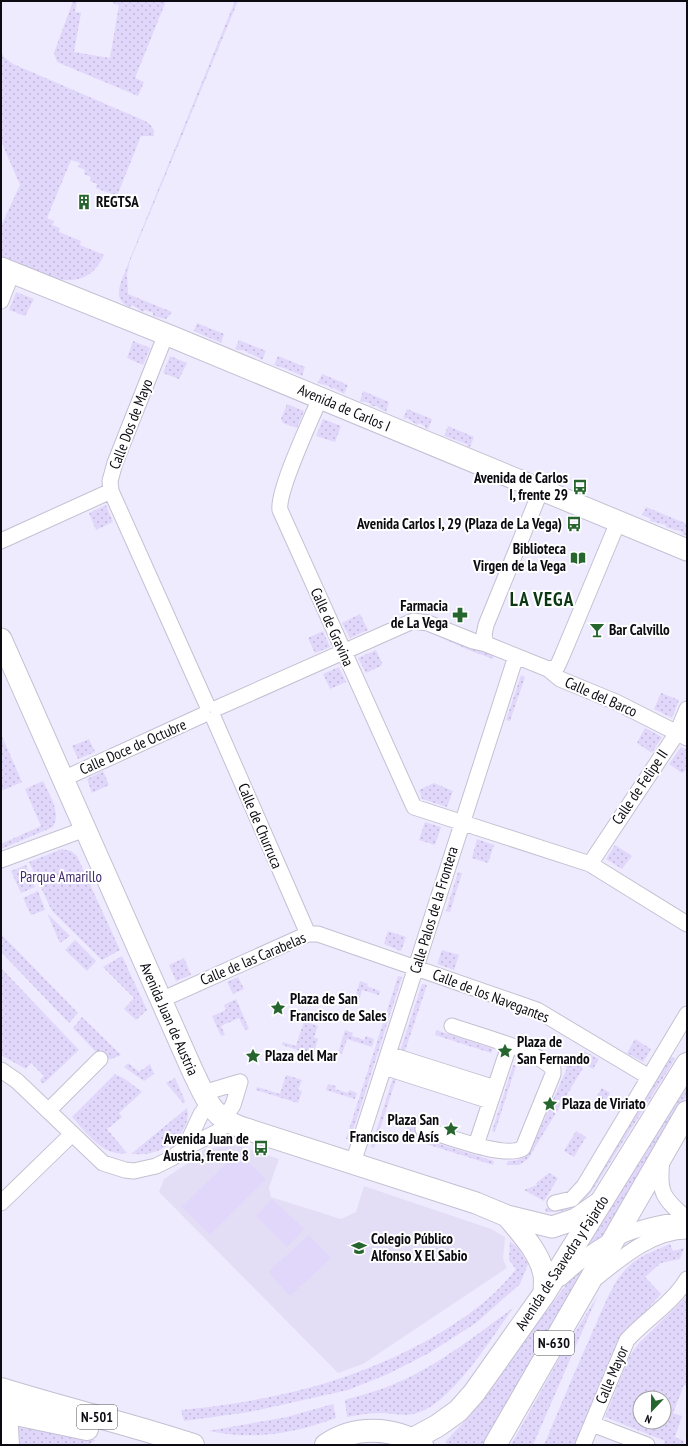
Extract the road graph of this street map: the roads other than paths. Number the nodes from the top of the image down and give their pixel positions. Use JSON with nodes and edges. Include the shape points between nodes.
{"nodes":[{"id":1,"x":7,"y":270,"type":"edge"},
{"id":2,"x":1,"y":301,"type":"edge"},
{"id":3,"x":166,"y":334,"type":"junction"},
{"id":4,"x":320,"y":398,"type":"junction"},
{"id":5,"x":541,"y":490,"type":"junction"},
{"id":6,"x":111,"y":491,"type":"junction"},
{"id":7,"x":618,"y":522,"type":"junction"},
{"id":8,"x":1,"y":541,"type":"edge"},
{"id":9,"x":687,"y":550,"type":"edge"},
{"id":10,"x":1,"y":639,"type":"edge"},
{"id":11,"x":486,"y":644,"type":"junction"},
{"id":12,"x":343,"y":652,"type":"junction"},
{"id":13,"x":516,"y":656,"type":"junction"},
{"id":14,"x":548,"y":669,"type":"junction"},
{"id":15,"x":687,"y":709,"type":"edge"},
{"id":16,"x":210,"y":712,"type":"junction"},
{"id":17,"x":682,"y":736,"type":"edge"},
{"id":18,"x":63,"y":780,"type":"junction"},
{"id":19,"x":462,"y":823,"type":"junction"},
{"id":20,"x":85,"y":829,"type":"junction"},
{"id":21,"x":1,"y":860,"type":"edge"},
{"id":22,"x":590,"y":864,"type":"junction"},
{"id":23,"x":687,"y":924,"type":"edge"},
{"id":24,"x":308,"y":934,"type":"junction"},
{"id":25,"x":415,"y":968,"type":"junction"},
{"id":26,"x":161,"y":1000,"type":"junction"},
{"id":27,"x":687,"y":1014,"type":"edge"},
{"id":28,"x":452,"y":1026,"type":"dead end"},
{"id":29,"x":509,"y":1046,"type":"junction"},
{"id":30,"x":100,"y":1059,"type":"dead end"},
{"id":31,"x":386,"y":1060,"type":"junction"},
{"id":32,"x":687,"y":1064,"type":"edge"},
{"id":33,"x":1,"y":1070,"type":"edge"},
{"id":34,"x":649,"y":1077,"type":"junction"},
{"id":35,"x":493,"y":1095,"type":"junction"},
{"id":36,"x":206,"y":1099,"type":"junction"},
{"id":37,"x":48,"y":1111,"type":"junction"},
{"id":38,"x":687,"y":1112,"type":"edge"},
{"id":39,"x":226,"y":1121,"type":"junction"},
{"id":40,"x":423,"y":1129,"type":"dead end"},
{"id":41,"x":72,"y":1134,"type":"junction"},
{"id":42,"x":476,"y":1145,"type":"junction"},
{"id":43,"x":185,"y":1148,"type":"junction"},
{"id":44,"x":663,"y":1153,"type":"junction"},
{"id":45,"x":354,"y":1163,"type":"junction"},
{"id":46,"x":603,"y":1201,"type":"junction"},
{"id":47,"x":1,"y":1203,"type":"edge"},
{"id":48,"x":555,"y":1203,"type":"dead end"},
{"id":49,"x":507,"y":1216,"type":"junction"},
{"id":50,"x":687,"y":1219,"type":"edge"},
{"id":51,"x":687,"y":1231,"type":"edge"},
{"id":52,"x":612,"y":1240,"type":"junction"},
{"id":53,"x":687,"y":1279,"type":"edge"},
{"id":54,"x":589,"y":1284,"type":"junction"},
{"id":55,"x":544,"y":1294,"type":"junction"},
{"id":56,"x":1,"y":1389,"type":"edge"},
{"id":57,"x":1,"y":1411,"type":"edge"},
{"id":58,"x":1,"y":1418,"type":"edge"},
{"id":59,"x":592,"y":1424,"type":"junction"},
{"id":60,"x":418,"y":1442,"type":"edge"},
{"id":61,"x":8,"y":1445,"type":"edge"},
{"id":62,"x":172,"y":1445,"type":"edge"},
{"id":63,"x":194,"y":1445,"type":"edge"},
{"id":64,"x":326,"y":1445,"type":"edge"},
{"id":65,"x":495,"y":1445,"type":"edge"},
{"id":66,"x":583,"y":1445,"type":"edge"},
{"id":67,"x":647,"y":1445,"type":"edge"}],
"edges":[{"from":1,"to":2,"type":"street"},
{"from":1,"to":3,"type":"main road","name":"Avenida de Carlos I"},
{"from":3,"to":4,"type":"main road","name":"Avenida de Carlos I"},
{"from":3,"to":6,"type":"street","name":"Calle Dos de Mayo","via":[[115,463],[110,480]]},
{"from":4,"to":5,"type":"main road","name":"Avenida de Carlos I"},
{"from":4,"to":12,"type":"street","name":"Calle de Gravina","via":[[279,504]]},
{"from":5,"to":7,"type":"main road","name":"Avenida de Carlos I"},
{"from":5,"to":11,"type":"street","via":[[486,625]]},
{"from":6,"to":8,"type":"street","name":"Calle Dos de Mayo"},
{"from":6,"to":16,"type":"street","name":"Calle de Churruca"},
{"from":7,"to":9,"type":"main road","name":"Avenida de Carlos I"},
{"from":7,"to":14,"type":"street","via":[[557,667]]},
{"from":10,"to":18,"type":"main road","name":"Avenida Juan de Austria"},
{"from":11,"to":12,"type":"street","name":"Calle Doce de Octubre","via":[[428,623],[413,621]]},
{"from":11,"to":13,"type":"street","name":"Calle Doce de Octubre"},
{"from":12,"to":16,"type":"street","name":"Calle Doce de Octubre"},
{"from":12,"to":19,"type":"street","name":"Calle de Gravina","via":[[414,807]]},
{"from":13,"to":14,"type":"street","name":"Calle del Barco"},
{"from":13,"to":19,"type":"street","name":"Calle Palos de la Frontera"},
{"from":14,"to":17,"type":"street","name":"Calle del Barco","via":[[560,679],[616,702]]},
{"from":15,"to":17,"type":"street","name":"Calle de Felipe II"},
{"from":16,"to":18,"type":"street","name":"Calle Doce de Octubre"},
{"from":16,"to":24,"type":"street","name":"Calle de Churruca"},
{"from":17,"to":22,"type":"street","name":"Calle de Felipe II"},
{"from":18,"to":20,"type":"main road","name":"Avenida Juan de Austria"},
{"from":19,"to":22,"type":"street","name":"Calle de Gravina"},
{"from":19,"to":25,"type":"street","name":"Calle Palos de la Frontera"},
{"from":20,"to":21,"type":"street"},
{"from":20,"to":26,"type":"main road","name":"Avenida Juan de Austria"},
{"from":22,"to":23,"type":"street","name":"Calle de Gravina"},
{"from":24,"to":25,"type":"street","name":"Calle de las Carabelas","via":[[318,934]]},
{"from":24,"to":26,"type":"street","name":"Calle de las Carabelas"},
{"from":25,"to":31,"type":"street","name":"Calle Palos de la Frontera"},
{"from":25,"to":34,"type":"street","name":"Calle de los Navegantes","via":[[542,1012]]},
{"from":26,"to":36,"type":"main road","name":"Avenida Juan de Austria"},
{"from":27,"to":34,"type":"street","name":"Avenida de Saavedra y Fajardo"},
{"from":28,"to":29,"type":"street"},
{"from":29,"to":35,"type":"street"},
{"from":29,"to":42,"type":"street","via":[[550,1066],[553,1074],[523,1148],[517,1152],[501,1152]]},
{"from":30,"to":37,"type":"street"},
{"from":31,"to":35,"type":"street"},
{"from":31,"to":45,"type":"street","name":"Calle Palos de la Frontera"},
{"from":32,"to":46,"type":"highway","name":"Avenida de Saavedra y Fajardo","number":"N-630"},
{"from":33,"to":37,"type":"street","via":[[17,1081]]},
{"from":34,"to":48,"type":"street","name":"Avenida de Saavedra y Fajardo","via":[[584,1186],[572,1199]]},
{"from":35,"to":42,"type":"street"},
{"from":36,"to":39,"type":"main road","name":"Avenida Juan de Austria","via":[[216,1113]]},
{"from":36,"to":39,"type":"street","via":[[240,1082]]},
{"from":36,"to":43,"type":"street"},
{"from":37,"to":41,"type":"street"},
{"from":38,"to":44,"type":"highway","name":"Avenida de Saavedra y Fajardo","number":"N-630"},
{"from":39,"to":43,"type":"street","via":[[217,1132]]},
{"from":39,"to":45,"type":"main road","name":"Avenida Juan de Austria"},
{"from":40,"to":42,"type":"street"},
{"from":41,"to":43,"type":"street","via":[[103,1163],[134,1170],[156,1166]]},
{"from":41,"to":47,"type":"street"},
{"from":44,"to":50,"type":"street","via":[[661,1189],[669,1204]]},
{"from":44,"to":52,"type":"highway","name":"Avenida de Saavedra y Fajardo","number":"N-630"},
{"from":45,"to":49,"type":"main road","name":"Avenida Juan de Austria","via":[[476,1203]]},
{"from":46,"to":49,"type":"main road","name":"Avenida Juan de Austria","via":[[576,1219],[552,1227]]},
{"from":46,"to":55,"type":"highway","name":"Avenida de Saavedra y Fajardo","number":"N-630"},
{"from":49,"to":55,"type":"main road","name":"Avenida Juan de Austria","via":[[525,1237],[540,1262],[544,1276]]},
{"from":50,"to":52,"type":"street","via":[[652,1224],[629,1231]]},
{"from":51,"to":54,"type":"street","via":[[665,1235],[632,1250]]},
{"from":52,"to":54,"type":"highway","name":"Avenida de Saavedra y Fajardo","number":"N-630"},
{"from":52,"to":55,"type":"street","via":[[584,1256]]},
{"from":53,"to":59,"type":"street","name":"Calle Mayor","via":[[673,1297],[627,1340]]},
{"from":54,"to":65,"type":"highway","name":"Avenida de Saavedra y Fajardo","number":"N-630"},
{"from":55,"to":60,"type":"highway","name":"Avenida de Saavedra y Fajardo","number":"N-630","via":[[474,1393],[458,1411]]},
{"from":56,"to":63,"type":"highway","number":"N-501"},
{"from":57,"to":62,"type":"highway","number":"N-501"},
{"from":58,"to":61,"type":"highway","via":[[7,1428]]},
{"from":59,"to":66,"type":"street","name":"Calle Mayor"},
{"from":59,"to":67,"type":"street"},
{"from":60,"to":64,"type":"highway","number":"N-630","via":[[398,1434],[362,1431],[343,1436]]}]}
